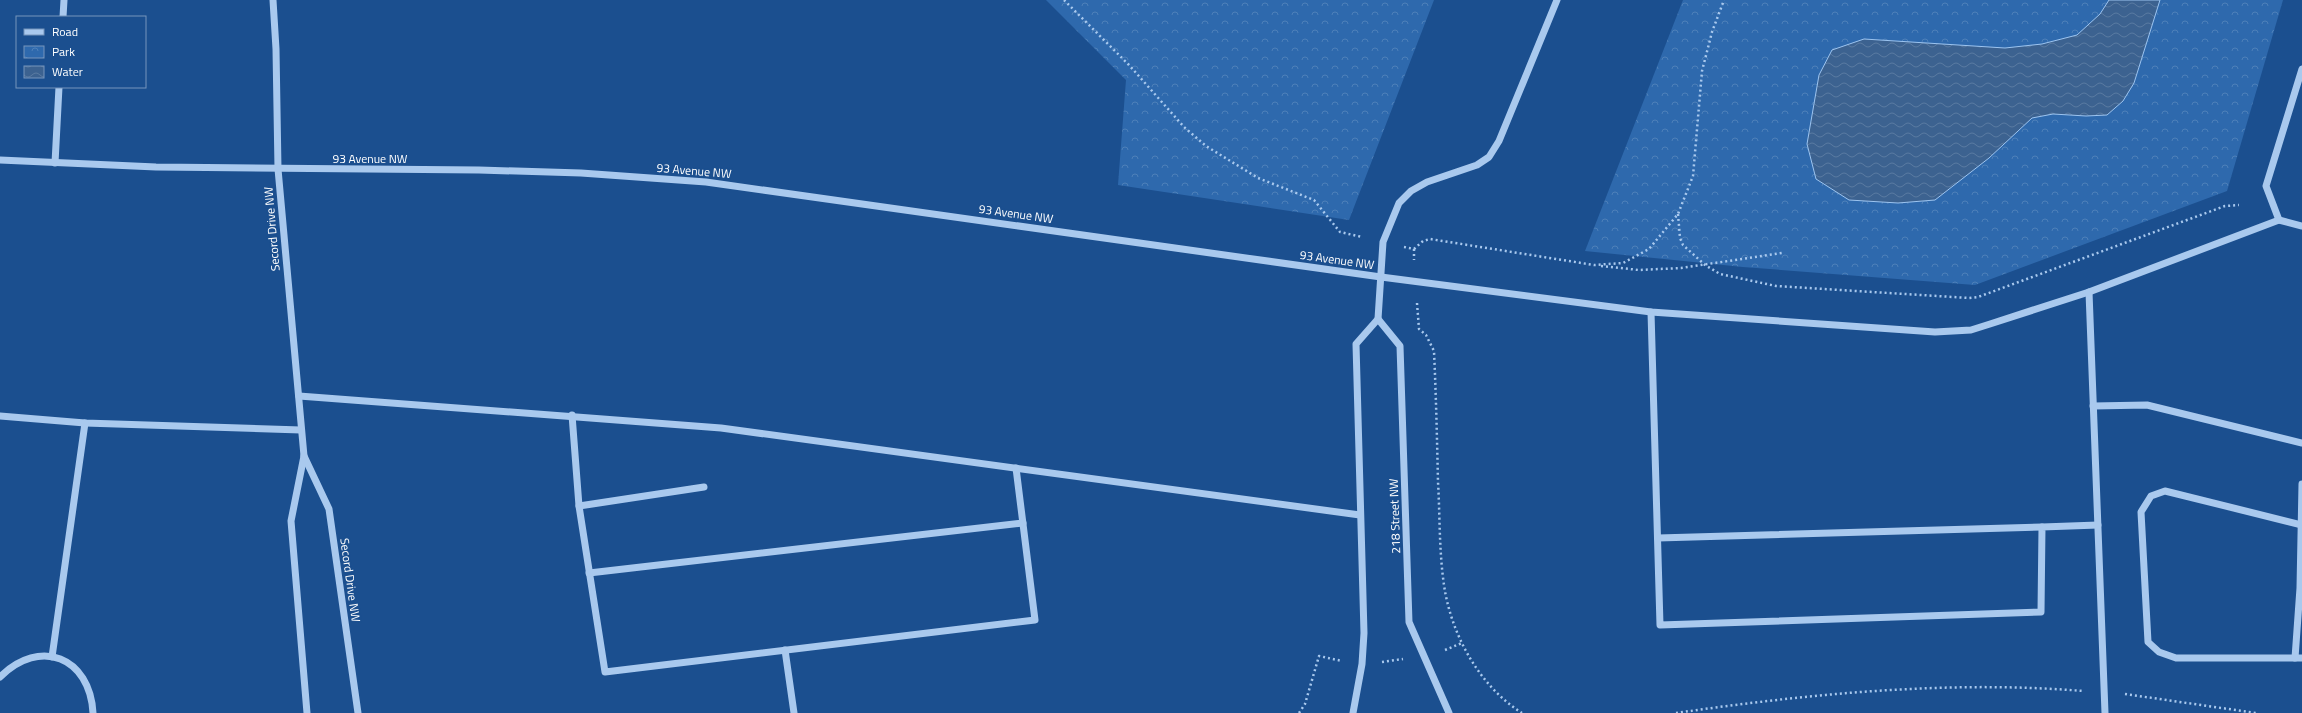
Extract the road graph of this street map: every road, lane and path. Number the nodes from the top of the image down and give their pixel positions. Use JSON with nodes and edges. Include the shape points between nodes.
{"nodes":[{"id":1,"x":64,"y":0,"type":"edge"},
{"id":2,"x":273,"y":0,"type":"edge"},
{"id":3,"x":1064,"y":0,"type":"edge"},
{"id":4,"x":1557,"y":0,"type":"edge"},
{"id":5,"x":1724,"y":0,"type":"edge"},
{"id":6,"x":63,"y":16,"type":"edge"},
{"id":7,"x":2302,"y":69,"type":"edge"},
{"id":8,"x":59,"y":88,"type":"edge"},
{"id":9,"x":0,"y":160,"type":"edge"},
{"id":10,"x":55,"y":163,"type":"junction"},
{"id":11,"x":278,"y":169,"type":"junction"},
{"id":12,"x":2239,"y":205,"type":"dead end"},
{"id":13,"x":1678,"y":214,"type":"junction"},
{"id":14,"x":2279,"y":220,"type":"junction"},
{"id":15,"x":2302,"y":226,"type":"edge"},
{"id":16,"x":1340,"y":232,"type":"dead end"},
{"id":17,"x":1414,"y":249,"type":"dead end"},
{"id":18,"x":1782,"y":253,"type":"dead end"},
{"id":19,"x":1594,"y":265,"type":"junction"},
{"id":20,"x":1705,"y":265,"type":"junction"},
{"id":21,"x":1381,"y":277,"type":"junction"},
{"id":22,"x":2089,"y":292,"type":"junction"},
{"id":23,"x":1651,"y":312,"type":"junction"},
{"id":24,"x":1378,"y":319,"type":"junction"},
{"id":25,"x":1419,"y":328,"type":"dead end"},
{"id":26,"x":299,"y":396,"type":"junction"},
{"id":27,"x":2093,"y":406,"type":"junction"},
{"id":28,"x":572,"y":415,"type":"junction"},
{"id":29,"x":0,"y":416,"type":"edge"},
{"id":30,"x":85,"y":423,"type":"junction"},
{"id":31,"x":302,"y":430,"type":"junction"},
{"id":32,"x":2302,"y":443,"type":"edge"},
{"id":33,"x":304,"y":456,"type":"junction"},
{"id":34,"x":1016,"y":468,"type":"junction"},
{"id":35,"x":2302,"y":486,"type":"edge"},
{"id":36,"x":704,"y":487,"type":"dead end"},
{"id":37,"x":579,"y":506,"type":"junction"},
{"id":38,"x":1360,"y":515,"type":"junction"},
{"id":39,"x":1022,"y":523,"type":"junction"},
{"id":40,"x":2098,"y":525,"type":"junction"},
{"id":41,"x":2301,"y":525,"type":"edge"},
{"id":42,"x":2042,"y":527,"type":"junction"},
{"id":43,"x":1658,"y":538,"type":"junction"},
{"id":44,"x":589,"y":573,"type":"junction"},
{"id":45,"x":2301,"y":588,"type":"edge"},
{"id":46,"x":1462,"y":643,"type":"junction"},
{"id":47,"x":785,"y":650,"type":"junction"},
{"id":48,"x":1424,"y":657,"type":"junction"},
{"id":49,"x":52,"y":658,"type":"junction"},
{"id":50,"x":2299,"y":658,"type":"edge"},
{"id":51,"x":1362,"y":664,"type":"junction"},
{"id":52,"x":0,"y":677,"type":"edge"},
{"id":53,"x":2064,"y":689,"type":"dead end"},
{"id":54,"x":2148,"y":696,"type":"dead end"},
{"id":55,"x":93,"y":713,"type":"edge"},
{"id":56,"x":307,"y":713,"type":"edge"},
{"id":57,"x":358,"y":713,"type":"edge"},
{"id":58,"x":794,"y":713,"type":"edge"},
{"id":59,"x":1299,"y":713,"type":"edge"},
{"id":60,"x":1353,"y":713,"type":"edge"},
{"id":61,"x":1449,"y":713,"type":"edge"},
{"id":62,"x":1522,"y":713,"type":"edge"},
{"id":63,"x":1676,"y":713,"type":"edge"},
{"id":64,"x":2105,"y":713,"type":"edge"},
{"id":65,"x":2256,"y":713,"type":"edge"}],
"edges":[{"from":1,"to":6,"type":"street"},
{"from":2,"to":11,"type":"street","name":"Secord Drive NW"},
{"from":3,"to":16,"type":"path","via":[[1124,59],[1184,127],[1206,146],[1258,178],[1314,200]]},
{"from":4,"to":21,"type":"street","via":[[1499,141],[1489,156],[1477,165],[1427,182],[1411,191],[1399,203],[1383,242]]},
{"from":5,"to":13,"type":"path","via":[[1702,71],[1694,176]]},
{"from":7,"to":14,"type":"street","via":[[2266,186]]},
{"from":8,"to":10,"type":"street"},
{"from":9,"to":10,"type":"street","name":"93 Avenue NW"},
{"from":10,"to":11,"type":"street","name":"93 Avenue NW"},
{"from":11,"to":21,"type":"street","name":"93 Avenue NW","via":[[487,170],[581,173],[706,182]]},
{"from":11,"to":26,"type":"street","name":"Secord Drive NW"},
{"from":12,"to":20,"type":"path","via":[[2225,206],[1978,297],[1776,286],[1720,274]]},
{"from":13,"to":19,"type":"path","via":[[1661,237],[1641,254],[1623,263]]},
{"from":13,"to":20,"type":"path","via":[[1683,245]]},
{"from":14,"to":15,"type":"street"},
{"from":14,"to":22,"type":"street","name":"93 Avenue NW"},
{"from":17,"to":19,"type":"path","via":[[1423,241],[1430,239]]},
{"from":18,"to":20,"type":"path"},
{"from":19,"to":20,"type":"path","via":[[1639,270]]},
{"from":21,"to":23,"type":"street","name":"93 Avenue NW"},
{"from":21,"to":24,"type":"street"},
{"from":22,"to":23,"type":"street","name":"93 Avenue NW","via":[[1964,331],[1935,332]]},
{"from":22,"to":27,"type":"street"},
{"from":23,"to":43,"type":"street"},
{"from":24,"to":38,"type":"street","via":[[1356,344]]},
{"from":24,"to":48,"type":"street","name":"218 Street NW","via":[[1400,346],[1409,622]]},
{"from":25,"to":46,"type":"path","via":[[1429,338],[1434,351],[1442,568],[1444,586]]},
{"from":26,"to":28,"type":"street"},
{"from":26,"to":31,"type":"street","name":"Secord Drive NW"},
{"from":27,"to":32,"type":"street","via":[[2148,405]]},
{"from":27,"to":40,"type":"street"},
{"from":28,"to":34,"type":"street","via":[[721,428]]},
{"from":28,"to":37,"type":"street"},
{"from":29,"to":30,"type":"street"},
{"from":30,"to":31,"type":"street"},
{"from":30,"to":49,"type":"street"},
{"from":31,"to":33,"type":"street","name":"Secord Drive NW"},
{"from":33,"to":56,"type":"street","name":"Secord Drive NW","via":[[291,521]]},
{"from":33,"to":57,"type":"street","name":"Secord Drive NW","via":[[329,509]]},
{"from":34,"to":38,"type":"street"},
{"from":34,"to":39,"type":"street"},
{"from":35,"to":41,"type":"street"},
{"from":36,"to":37,"type":"street"},
{"from":37,"to":44,"type":"street"},
{"from":38,"to":51,"type":"street","via":[[1364,633]]},
{"from":39,"to":44,"type":"street"},
{"from":39,"to":47,"type":"street","via":[[1035,620]]},
{"from":40,"to":42,"type":"street"},
{"from":40,"to":64,"type":"street"},
{"from":41,"to":45,"type":"street"},
{"from":41,"to":50,"type":"street","via":[[2165,491],[2151,496],[2141,512],[2148,642],[2159,652],[2176,658]]},
{"from":42,"to":43,"type":"street"},
{"from":42,"to":43,"type":"street","via":[[2041,612],[1660,625]]},
{"from":44,"to":47,"type":"street","via":[[605,672]]},
{"from":45,"to":50,"type":"street"},
{"from":46,"to":48,"type":"path"},
{"from":46,"to":62,"type":"path","via":[[1489,687]]},
{"from":47,"to":58,"type":"street"},
{"from":48,"to":51,"type":"path"},
{"from":48,"to":61,"type":"street","name":"218 Street NW"},
{"from":49,"to":52,"type":"street","via":[[44,655],[27,658],[12,665]]},
{"from":49,"to":55,"type":"street","via":[[61,659],[75,668],[86,681],[92,697]]},
{"from":51,"to":59,"type":"path","via":[[1319,656],[1305,704]]},
{"from":51,"to":60,"type":"street"},
{"from":53,"to":63,"type":"path","via":[[1990,686],[1856,693]]},
{"from":54,"to":65,"type":"path"}]}
